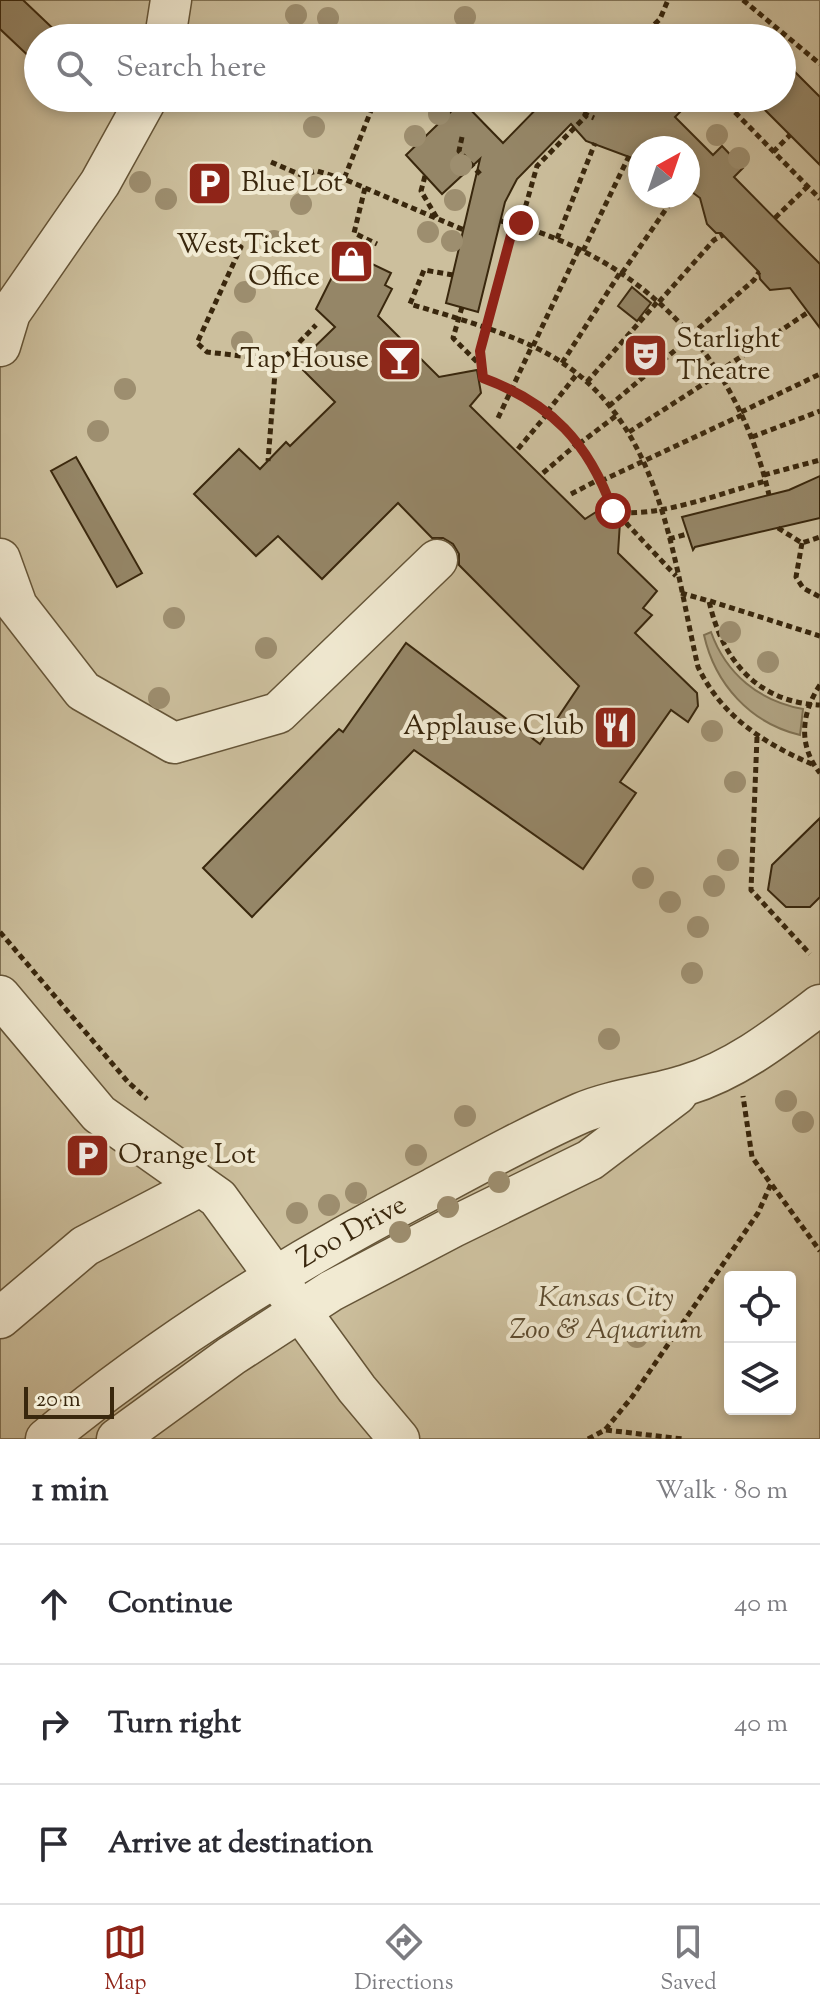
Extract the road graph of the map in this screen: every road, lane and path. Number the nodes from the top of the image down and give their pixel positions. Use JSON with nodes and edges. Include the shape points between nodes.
{"nodes":[{"id":1,"x":171,"y":0,"type":"edge"},
{"id":2,"x":668,"y":0,"type":"edge"},
{"id":3,"x":743,"y":0,"type":"edge"},
{"id":4,"x":167,"y":24,"type":"edge"},
{"id":5,"x":655,"y":24,"type":"edge"},
{"id":6,"x":770,"y":24,"type":"edge"},
{"id":7,"x":796,"y":45,"type":"edge"},
{"id":8,"x":820,"y":64,"type":"edge"},
{"id":9,"x":139,"y":112,"type":"edge"},
{"id":10,"x":370,"y":112,"type":"edge"},
{"id":11,"x":734,"y":112,"type":"edge"},
{"id":12,"x":594,"y":118,"type":"dead end"},
{"id":13,"x":790,"y":135,"type":"dead end"},
{"id":14,"x":462,"y":137,"type":"dead end"},
{"id":15,"x":595,"y":143,"type":"dead end"},
{"id":16,"x":773,"y":152,"type":"junction"},
{"id":17,"x":628,"y":158,"type":"edge"},
{"id":18,"x":271,"y":162,"type":"dead end"},
{"id":19,"x":480,"y":174,"type":"dead end"},
{"id":20,"x":425,"y":176,"type":"dead end"},
{"id":21,"x":344,"y":179,"type":"junction"},
{"id":22,"x":808,"y":186,"type":"junction"},
{"id":23,"x":365,"y":188,"type":"junction"},
{"id":24,"x":820,"y":199,"type":"edge"},
{"id":25,"x":667,"y":208,"type":"edge"},
{"id":26,"x":775,"y":218,"type":"dead end"},
{"id":27,"x":438,"y":219,"type":"junction"},
{"id":28,"x":501,"y":221,"type":"dead end"},
{"id":29,"x":517,"y":225,"type":"junction"},
{"id":30,"x":464,"y":230,"type":"dead end"},
{"id":31,"x":723,"y":235,"type":"dead end"},
{"id":32,"x":557,"y":239,"type":"junction"},
{"id":33,"x":230,"y":240,"type":"dead end"},
{"id":34,"x":377,"y":244,"type":"dead end"},
{"id":35,"x":581,"y":250,"type":"junction"},
{"id":36,"x":759,"y":272,"type":"dead end"},
{"id":37,"x":621,"y":273,"type":"junction"},
{"id":38,"x":453,"y":275,"type":"dead end"},
{"id":39,"x":658,"y":301,"type":"junction"},
{"id":40,"x":462,"y":307,"type":"dead end"},
{"id":41,"x":807,"y":313,"type":"dead end"},
{"id":42,"x":458,"y":320,"type":"junction"},
{"id":43,"x":316,"y":325,"type":"dead end"},
{"id":44,"x":485,"y":329,"type":"junction"},
{"id":45,"x":691,"y":335,"type":"junction"},
{"id":46,"x":0,"y":346,"type":"edge"},
{"id":47,"x":532,"y":346,"type":"junction"},
{"id":48,"x":276,"y":360,"type":"junction"},
{"id":49,"x":562,"y":363,"type":"junction"},
{"id":50,"x":482,"y":367,"type":"junction"},
{"id":51,"x":719,"y":373,"type":"junction"},
{"id":52,"x":577,"y":374,"type":"junction"},
{"id":53,"x":820,"y":374,"type":"edge"},
{"id":54,"x":587,"y":382,"type":"junction"},
{"id":55,"x":511,"y":390,"type":"junction"},
{"id":56,"x":609,"y":406,"type":"junction"},
{"id":57,"x":820,"y":411,"type":"edge"},
{"id":58,"x":548,"y":412,"type":"junction"},
{"id":59,"x":742,"y":413,"type":"junction"},
{"id":60,"x":617,"y":415,"type":"junction"},
{"id":61,"x":498,"y":418,"type":"dead end"},
{"id":62,"x":629,"y":432,"type":"junction"},
{"id":63,"x":752,"y":437,"type":"junction"},
{"id":64,"x":578,"y":444,"type":"junction"},
{"id":65,"x":518,"y":449,"type":"dead end"},
{"id":66,"x":645,"y":460,"type":"junction"},
{"id":67,"x":820,"y":460,"type":"edge"},
{"id":68,"x":268,"y":461,"type":"dead end"},
{"id":69,"x":543,"y":473,"type":"dead end"},
{"id":70,"x":765,"y":478,"type":"junction"},
{"id":71,"x":600,"y":480,"type":"junction"},
{"id":72,"x":571,"y":494,"type":"dead end"},
{"id":73,"x":769,"y":495,"type":"dead end"},
{"id":74,"x":662,"y":509,"type":"junction"},
{"id":75,"x":623,"y":513,"type":"junction"},
{"id":76,"x":778,"y":528,"type":"dead end"},
{"id":77,"x":687,"y":534,"type":"dead end"},
{"id":78,"x":820,"y":537,"type":"edge"},
{"id":79,"x":669,"y":539,"type":"junction"},
{"id":80,"x":802,"y":543,"type":"junction"},
{"id":81,"x":0,"y":559,"type":"edge"},
{"id":82,"x":437,"y":560,"type":"dead end"},
{"id":83,"x":678,"y":578,"type":"junction"},
{"id":84,"x":681,"y":593,"type":"junction"},
{"id":85,"x":820,"y":597,"type":"edge"},
{"id":86,"x":709,"y":601,"type":"junction"},
{"id":87,"x":820,"y":636,"type":"edge"},
{"id":88,"x":820,"y":685,"type":"edge"},
{"id":89,"x":809,"y":704,"type":"junction"},
{"id":90,"x":820,"y":705,"type":"edge"},
{"id":91,"x":757,"y":736,"type":"junction"},
{"id":92,"x":814,"y":765,"type":"junction"},
{"id":93,"x":820,"y":773,"type":"edge"},
{"id":94,"x":0,"y":932,"type":"edge"},
{"id":95,"x":810,"y":954,"type":"dead end"},
{"id":96,"x":0,"y":996,"type":"edge"},
{"id":97,"x":820,"y":1005,"type":"edge"},
{"id":98,"x":688,"y":1085,"type":"junction"},
{"id":99,"x":743,"y":1095,"type":"dead end"},
{"id":100,"x":147,"y":1099,"type":"dead end"},
{"id":101,"x":771,"y":1184,"type":"junction"},
{"id":102,"x":200,"y":1186,"type":"junction"},
{"id":103,"x":820,"y":1251,"type":"edge"},
{"id":104,"x":274,"y":1275,"type":"junction"},
{"id":105,"x":300,"y":1311,"type":"junction"},
{"id":106,"x":0,"y":1318,"type":"edge"},
{"id":107,"x":605,"y":1430,"type":"junction"},
{"id":108,"x":46,"y":1439,"type":"edge"},
{"id":109,"x":117,"y":1439,"type":"edge"},
{"id":110,"x":399,"y":1439,"type":"edge"},
{"id":111,"x":588,"y":1439,"type":"edge"},
{"id":112,"x":683,"y":1439,"type":"edge"}],
"edges":[{"from":1,"to":4,"type":"street"},
{"from":2,"to":5,"type":"path"},
{"from":3,"to":6,"type":"path"},
{"from":7,"to":8,"type":"path"},
{"from":9,"to":46,"type":"street","via":[[100,183],[10,313]]},
{"from":10,"to":21,"type":"path"},
{"from":11,"to":16,"type":"path"},
{"from":12,"to":29,"type":"path","via":[[585,114],[537,166]]},
{"from":13,"to":16,"type":"path"},
{"from":14,"to":19,"type":"path","via":[[459,151]]},
{"from":15,"to":32,"type":"path"},
{"from":16,"to":22,"type":"path"},
{"from":17,"to":35,"type":"path"},
{"from":18,"to":21,"type":"path","via":[[301,175],[317,171]]},
{"from":20,"to":27,"type":"path","via":[[421,191]]},
{"from":21,"to":23,"type":"path"},
{"from":22,"to":24,"type":"path"},
{"from":22,"to":26,"type":"path"},
{"from":23,"to":27,"type":"path"},
{"from":23,"to":34,"type":"path","via":[[354,233]]},
{"from":25,"to":37,"type":"path"},
{"from":27,"to":30,"type":"path"},
{"from":28,"to":29,"type":"path"},
{"from":29,"to":32,"type":"path"},
{"from":29,"to":44,"type":"path"},
{"from":31,"to":39,"type":"path"},
{"from":32,"to":35,"type":"path"},
{"from":33,"to":48,"type":"path","via":[[241,247],[197,343],[207,352]]},
{"from":35,"to":37,"type":"path"},
{"from":35,"to":47,"type":"path"},
{"from":36,"to":45,"type":"path"},
{"from":37,"to":39,"type":"path"},
{"from":37,"to":49,"type":"path"},
{"from":38,"to":42,"type":"path","via":[[424,270],[410,304]]},
{"from":39,"to":45,"type":"path"},
{"from":39,"to":54,"type":"path"},
{"from":40,"to":42,"type":"path"},
{"from":41,"to":51,"type":"path"},
{"from":42,"to":44,"type":"path"},
{"from":42,"to":50,"type":"path","via":[[453,338]]},
{"from":43,"to":48,"type":"path"},
{"from":44,"to":47,"type":"path"},
{"from":44,"to":50,"type":"path"},
{"from":45,"to":51,"type":"path"},
{"from":45,"to":56,"type":"path"},
{"from":47,"to":49,"type":"path"},
{"from":47,"to":55,"type":"path"},
{"from":48,"to":68,"type":"path"},
{"from":49,"to":52,"type":"path"},
{"from":50,"to":55,"type":"path","via":[[483,378]]},
{"from":51,"to":59,"type":"path"},
{"from":51,"to":62,"type":"path"},
{"from":52,"to":54,"type":"path"},
{"from":52,"to":58,"type":"path"},
{"from":53,"to":59,"type":"path"},
{"from":54,"to":56,"type":"path"},
{"from":55,"to":58,"type":"path"},
{"from":55,"to":61,"type":"path"},
{"from":56,"to":60,"type":"path"},
{"from":57,"to":63,"type":"path"},
{"from":58,"to":64,"type":"path"},
{"from":58,"to":65,"type":"path"},
{"from":59,"to":63,"type":"path"},
{"from":59,"to":66,"type":"path"},
{"from":60,"to":62,"type":"path"},
{"from":60,"to":64,"type":"path"},
{"from":62,"to":66,"type":"path"},
{"from":63,"to":70,"type":"path"},
{"from":64,"to":69,"type":"path"},
{"from":64,"to":71,"type":"path"},
{"from":66,"to":71,"type":"path"},
{"from":66,"to":74,"type":"path"},
{"from":67,"to":70,"type":"path"},
{"from":70,"to":73,"type":"path"},
{"from":70,"to":74,"type":"path"},
{"from":71,"to":72,"type":"path"},
{"from":71,"to":75,"type":"path","via":[[613,511]]},
{"from":74,"to":75,"type":"path"},
{"from":74,"to":79,"type":"path"},
{"from":75,"to":83,"type":"path","via":[[627,524]]},
{"from":76,"to":80,"type":"path"},
{"from":77,"to":79,"type":"path"},
{"from":78,"to":80,"type":"path"},
{"from":79,"to":83,"type":"path"},
{"from":80,"to":85,"type":"path","via":[[796,577]]},
{"from":81,"to":82,"type":"street","via":[[17,606],[83,691],[174,743],[278,713]]},
{"from":83,"to":84,"type":"path"},
{"from":84,"to":86,"type":"path"},
{"from":84,"to":91,"type":"path","via":[[705,681]]},
{"from":86,"to":87,"type":"path"},
{"from":86,"to":89,"type":"path","via":[[716,630],[736,665],[771,692]]},
{"from":88,"to":89,"type":"path"},
{"from":89,"to":90,"type":"path"},
{"from":89,"to":92,"type":"path","via":[[804,735]]},
{"from":91,"to":92,"type":"path"},
{"from":91,"to":95,"type":"path","via":[[751,890]]},
{"from":92,"to":93,"type":"path"},
{"from":94,"to":100,"type":"path"},
{"from":96,"to":102,"type":"street","via":[[99,1114]]},
{"from":97,"to":98,"type":"street","name":"Zoo Drive","via":[[727,1068]]},
{"from":98,"to":104,"type":"street","name":"Zoo Drive","via":[[583,1112]]},
{"from":98,"to":105,"type":"street","name":"Zoo Drive","via":[[590,1160]]},
{"from":99,"to":101,"type":"path","via":[[752,1157]]},
{"from":101,"to":103,"type":"path"},
{"from":101,"to":107,"type":"path","via":[[758,1213]]},
{"from":102,"to":104,"type":"street","via":[[218,1198]]},
{"from":102,"to":106,"type":"street","via":[[85,1246]]},
{"from":104,"to":105,"type":"street"},
{"from":104,"to":108,"type":"street","name":"Zoo Drive","via":[[102,1392]]},
{"from":105,"to":109,"type":"street","name":"Zoo Drive"},
{"from":105,"to":110,"type":"street"},
{"from":107,"to":111,"type":"path"},
{"from":107,"to":112,"type":"path"}]}
